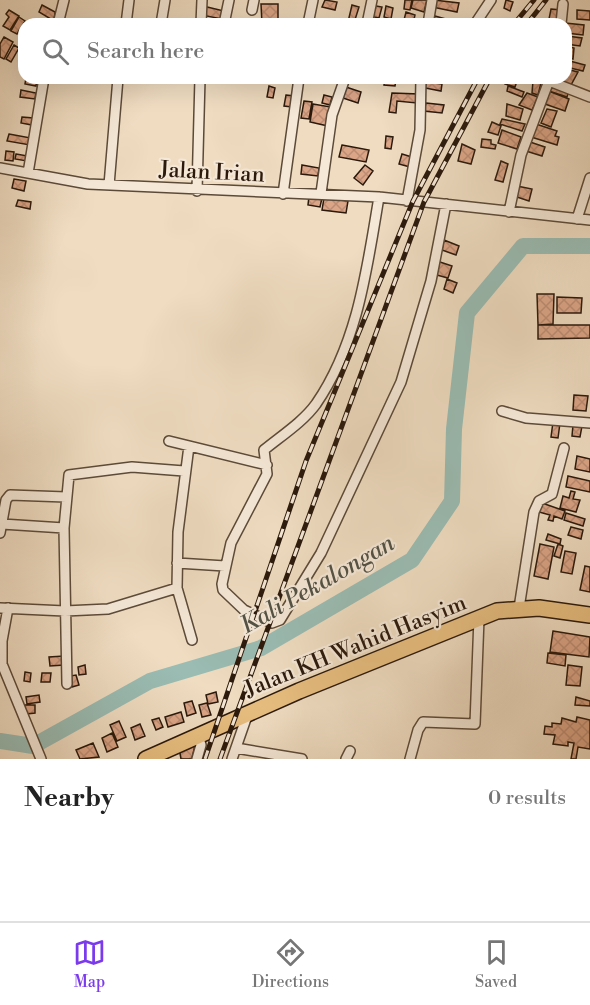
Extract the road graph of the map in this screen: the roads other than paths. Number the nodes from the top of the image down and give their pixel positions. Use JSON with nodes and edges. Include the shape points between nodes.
{"nodes":[{"id":1,"x":64,"y":0,"type":"edge"},
{"id":2,"x":129,"y":0,"type":"edge"},
{"id":3,"x":165,"y":0,"type":"edge"},
{"id":4,"x":202,"y":0,"type":"edge"},
{"id":5,"x":229,"y":0,"type":"edge"},
{"id":6,"x":254,"y":0,"type":"edge"},
{"id":7,"x":313,"y":0,"type":"edge"},
{"id":8,"x":372,"y":0,"type":"edge"},
{"id":9,"x":432,"y":0,"type":"edge"},
{"id":10,"x":491,"y":0,"type":"edge"},
{"id":11,"x":562,"y":4,"type":"dead end"},
{"id":12,"x":252,"y":10,"type":"dead end"},
{"id":13,"x":60,"y":18,"type":"edge"},
{"id":14,"x":127,"y":18,"type":"edge"},
{"id":15,"x":162,"y":18,"type":"edge"},
{"id":16,"x":201,"y":18,"type":"edge"},
{"id":17,"x":225,"y":18,"type":"edge"},
{"id":18,"x":309,"y":18,"type":"edge"},
{"id":19,"x":368,"y":18,"type":"edge"},
{"id":20,"x":429,"y":18,"type":"edge"},
{"id":21,"x":479,"y":18,"type":"edge"},
{"id":22,"x":561,"y":18,"type":"edge"},
{"id":23,"x":43,"y":84,"type":"edge"},
{"id":24,"x":117,"y":84,"type":"edge"},
{"id":25,"x":200,"y":84,"type":"edge"},
{"id":26,"x":298,"y":84,"type":"edge"},
{"id":27,"x":343,"y":84,"type":"edge"},
{"id":28,"x":421,"y":84,"type":"edge"},
{"id":29,"x":548,"y":84,"type":"edge"},
{"id":30,"x":559,"y":84,"type":"edge"},
{"id":31,"x":590,"y":97,"type":"edge"},
{"id":32,"x":0,"y":168,"type":"edge"},
{"id":33,"x":28,"y":174,"type":"junction"},
{"id":34,"x":590,"y":178,"type":"edge"},
{"id":35,"x":109,"y":185,"type":"junction"},
{"id":36,"x":197,"y":191,"type":"junction"},
{"id":37,"x":283,"y":194,"type":"junction"},
{"id":38,"x":321,"y":194,"type":"junction"},
{"id":39,"x":379,"y":197,"type":"junction"},
{"id":40,"x":408,"y":201,"type":"junction"},
{"id":41,"x":446,"y":204,"type":"junction"},
{"id":42,"x":509,"y":212,"type":"junction"},
{"id":43,"x":577,"y":219,"type":"junction"},
{"id":44,"x":590,"y":220,"type":"edge"},
{"id":45,"x":502,"y":411,"type":"dead end"},
{"id":46,"x":590,"y":423,"type":"edge"},
{"id":47,"x":169,"y":441,"type":"dead end"},
{"id":48,"x":189,"y":446,"type":"junction"},
{"id":49,"x":564,"y":448,"type":"dead end"},
{"id":50,"x":267,"y":465,"type":"junction"},
{"id":51,"x":184,"y":471,"type":"junction"},
{"id":52,"x":66,"y":497,"type":"junction"},
{"id":53,"x":64,"y":528,"type":"junction"},
{"id":54,"x":1,"y":529,"type":"edge"},
{"id":55,"x":177,"y":563,"type":"junction"},
{"id":56,"x":225,"y":566,"type":"junction"},
{"id":57,"x":177,"y":588,"type":"junction"},
{"id":58,"x":4,"y":608,"type":"edge"},
{"id":59,"x":519,"y":608,"type":"junction"},
{"id":60,"x":65,"y":612,"type":"junction"},
{"id":61,"x":590,"y":615,"type":"edge"},
{"id":62,"x":479,"y":618,"type":"junction"},
{"id":63,"x":192,"y":640,"type":"dead end"},
{"id":64,"x":67,"y":684,"type":"dead end"},
{"id":65,"x":248,"y":713,"type":"junction"},
{"id":66,"x":198,"y":735,"type":"junction"},
{"id":67,"x":236,"y":748,"type":"junction"},
{"id":68,"x":41,"y":759,"type":"edge"},
{"id":69,"x":146,"y":759,"type":"edge"},
{"id":70,"x":197,"y":759,"type":"edge"},
{"id":71,"x":232,"y":759,"type":"edge"},
{"id":72,"x":302,"y":759,"type":"edge"},
{"id":73,"x":410,"y":759,"type":"edge"}],
"edges":[{"from":1,"to":13,"type":"street"},
{"from":2,"to":14,"type":"street"},
{"from":3,"to":15,"type":"street"},
{"from":4,"to":16,"type":"street"},
{"from":5,"to":17,"type":"street"},
{"from":6,"to":12,"type":"street"},
{"from":7,"to":18,"type":"street"},
{"from":8,"to":19,"type":"street"},
{"from":9,"to":20,"type":"street"},
{"from":10,"to":21,"type":"street"},
{"from":11,"to":22,"type":"street"},
{"from":23,"to":33,"type":"street"},
{"from":24,"to":35,"type":"street"},
{"from":25,"to":36,"type":"street"},
{"from":26,"to":37,"type":"street"},
{"from":27,"to":38,"type":"street","via":[[333,115]]},
{"from":28,"to":40,"type":"street","via":[[420,130]]},
{"from":29,"to":42,"type":"street","via":[[521,156]]},
{"from":30,"to":31,"type":"street"},
{"from":32,"to":33,"type":"street","name":"Jalan Irian"},
{"from":33,"to":35,"type":"street","name":"Jalan Irian"},
{"from":34,"to":43,"type":"street"},
{"from":35,"to":36,"type":"street","name":"Jalan Irian"},
{"from":36,"to":37,"type":"street","name":"Jalan Irian"},
{"from":37,"to":38,"type":"street","name":"Jalan Irian"},
{"from":38,"to":39,"type":"street","name":"Jalan Irian"},
{"from":39,"to":40,"type":"street","name":"Jalan Irian"},
{"from":39,"to":50,"type":"street","via":[[362,298],[351,331],[315,405],[264,450]]},
{"from":40,"to":41,"type":"street","name":"Jalan Irian"},
{"from":41,"to":42,"type":"street","name":"Jalan Irian"},
{"from":41,"to":56,"type":"street","via":[[431,281],[401,382],[321,553],[280,620],[272,623],[244,610],[222,586]]},
{"from":42,"to":43,"type":"street","name":"Jalan Irian"},
{"from":43,"to":44,"type":"street","name":"Jalan Irian"},
{"from":45,"to":46,"type":"street","via":[[526,418]]},
{"from":47,"to":48,"type":"street"},
{"from":48,"to":50,"type":"street"},
{"from":48,"to":51,"type":"street"},
{"from":49,"to":59,"type":"street","via":[[552,494],[539,501],[534,512]]},
{"from":50,"to":56,"type":"street","via":[[267,474],[231,543]]},
{"from":51,"to":52,"type":"street","via":[[132,467],[69,475]]},
{"from":51,"to":55,"type":"street"},
{"from":52,"to":53,"type":"street"},
{"from":52,"to":54,"type":"street","via":[[10,495]]},
{"from":53,"to":54,"type":"street"},
{"from":53,"to":60,"type":"street"},
{"from":55,"to":56,"type":"street"},
{"from":55,"to":57,"type":"street"},
{"from":57,"to":60,"type":"street","via":[[119,607]]},
{"from":57,"to":63,"type":"street"},
{"from":58,"to":60,"type":"street"},
{"from":58,"to":68,"type":"street","via":[[2,664]]},
{"from":59,"to":61,"type":"main road","name":"Jalan KH Wahid Hasyim"},
{"from":59,"to":62,"type":"main road","name":"Jalan KH Wahid Hasyim"},
{"from":60,"to":64,"type":"street"},
{"from":62,"to":65,"type":"main road","name":"Jalan KH Wahid Hasyim"},
{"from":62,"to":73,"type":"street","via":[[475,724],[423,722]]},
{"from":65,"to":66,"type":"main road","name":"Jalan KH Wahid Hasyim"},
{"from":65,"to":67,"type":"street"},
{"from":66,"to":69,"type":"main road","name":"Jalan KH Wahid Hasyim"},
{"from":66,"to":70,"type":"street","via":[[201,745]]},
{"from":67,"to":71,"type":"street"},
{"from":67,"to":72,"type":"street"}]}
